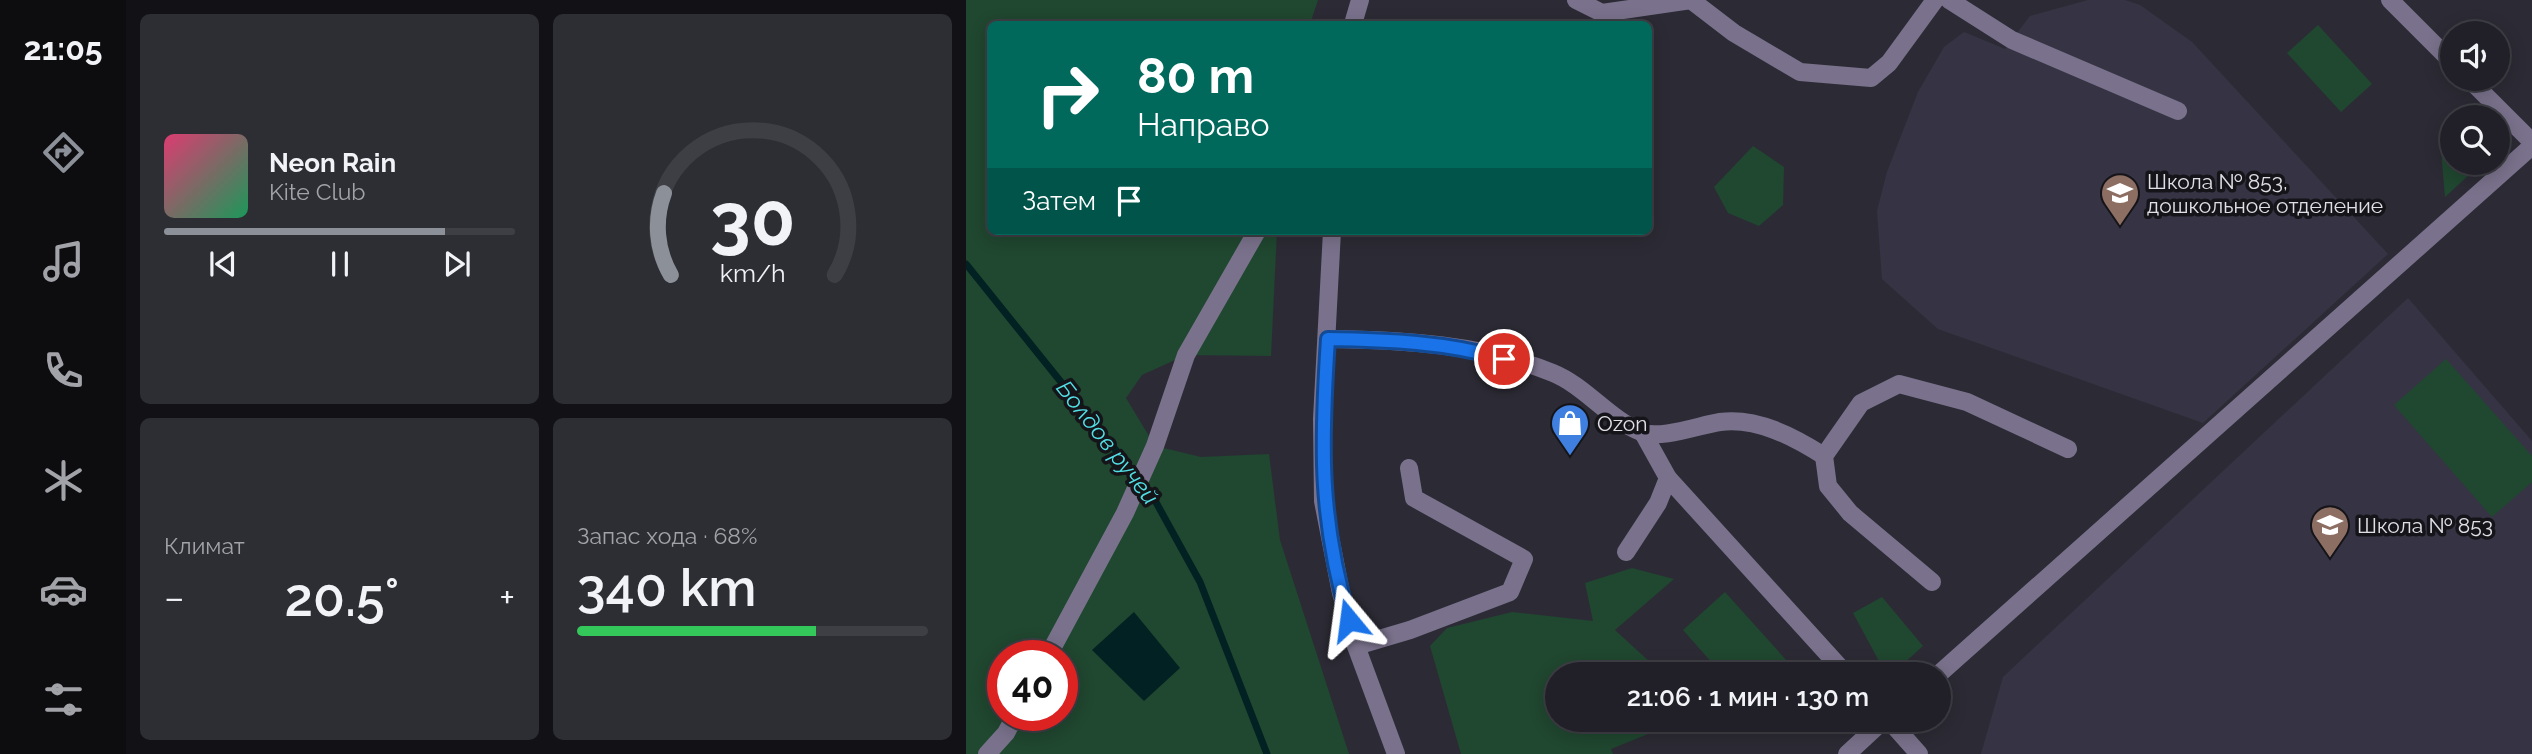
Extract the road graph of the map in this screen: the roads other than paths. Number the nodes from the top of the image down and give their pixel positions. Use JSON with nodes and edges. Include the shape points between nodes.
{"nodes":[{"id":1,"x":1360,"y":0,"type":"edge"},
{"id":2,"x":1576,"y":0,"type":"edge"},
{"id":3,"x":1935,"y":0,"type":"edge"},
{"id":4,"x":1949,"y":0,"type":"edge"},
{"id":5,"x":2390,"y":0,"type":"edge"},
{"id":6,"x":1354,"y":21,"type":"edge"},
{"id":7,"x":2440,"y":50,"type":"edge"},
{"id":8,"x":2481,"y":91,"type":"edge"},
{"id":9,"x":2178,"y":111,"type":"dead end"},
{"id":10,"x":2532,"y":144,"type":"edge"},
{"id":11,"x":1255,"y":235,"type":"edge"},
{"id":12,"x":1332,"y":235,"type":"edge"},
{"id":13,"x":1328,"y":339,"type":"junction"},
{"id":14,"x":1643,"y":433,"type":"junction"},
{"id":15,"x":2068,"y":449,"type":"dead end"},
{"id":16,"x":1824,"y":456,"type":"junction"},
{"id":17,"x":1409,"y":468,"type":"dead end"},
{"id":18,"x":1668,"y":478,"type":"junction"},
{"id":19,"x":1626,"y":552,"type":"dead end"},
{"id":20,"x":1931,"y":582,"type":"dead end"},
{"id":21,"x":1057,"y":640,"type":"edge"},
{"id":22,"x":1356,"y":646,"type":"junction"},
{"id":23,"x":1835,"y":662,"type":"edge"},
{"id":24,"x":1951,"y":663,"type":"edge"},
{"id":25,"x":1007,"y":731,"type":"edge"},
{"id":26,"x":1872,"y":732,"type":"edge"},
{"id":27,"x":1899,"y":732,"type":"edge"},
{"id":28,"x":987,"y":754,"type":"edge"},
{"id":29,"x":1396,"y":754,"type":"edge"},
{"id":30,"x":1847,"y":754,"type":"edge"},
{"id":31,"x":1919,"y":754,"type":"edge"}],
"edges":[{"from":1,"to":6,"type":"street"},
{"from":2,"to":3,"type":"street","via":[[1602,13],[1691,0],[1734,33],[1800,72],[1871,78],[1889,63]]},
{"from":4,"to":9,"type":"street","via":[[2012,40]]},
{"from":5,"to":7,"type":"street"},
{"from":8,"to":10,"type":"street"},
{"from":10,"to":24,"type":"street"},
{"from":11,"to":21,"type":"street","via":[[1186,355],[1155,446],[1125,513]]},
{"from":12,"to":13,"type":"street"},
{"from":13,"to":14,"type":"street","via":[[1478,351],[1555,373]]},
{"from":13,"to":22,"type":"street","via":[[1322,419],[1324,501],[1329,544]]},
{"from":14,"to":16,"type":"street","via":[[1684,431],[1721,422],[1753,424],[1795,438]]},
{"from":14,"to":18,"type":"street"},
{"from":15,"to":16,"type":"street","via":[[1967,402],[1899,384],[1861,403]]},
{"from":16,"to":20,"type":"street","via":[[1828,486],[1850,513]]},
{"from":17,"to":22,"type":"street","via":[[1414,498],[1524,559],[1510,592]]},
{"from":18,"to":19,"type":"street","via":[[1658,503]]},
{"from":18,"to":23,"type":"street"},
{"from":22,"to":29,"type":"street"},
{"from":25,"to":28,"type":"street"},
{"from":26,"to":30,"type":"street"},
{"from":27,"to":31,"type":"street"}]}
